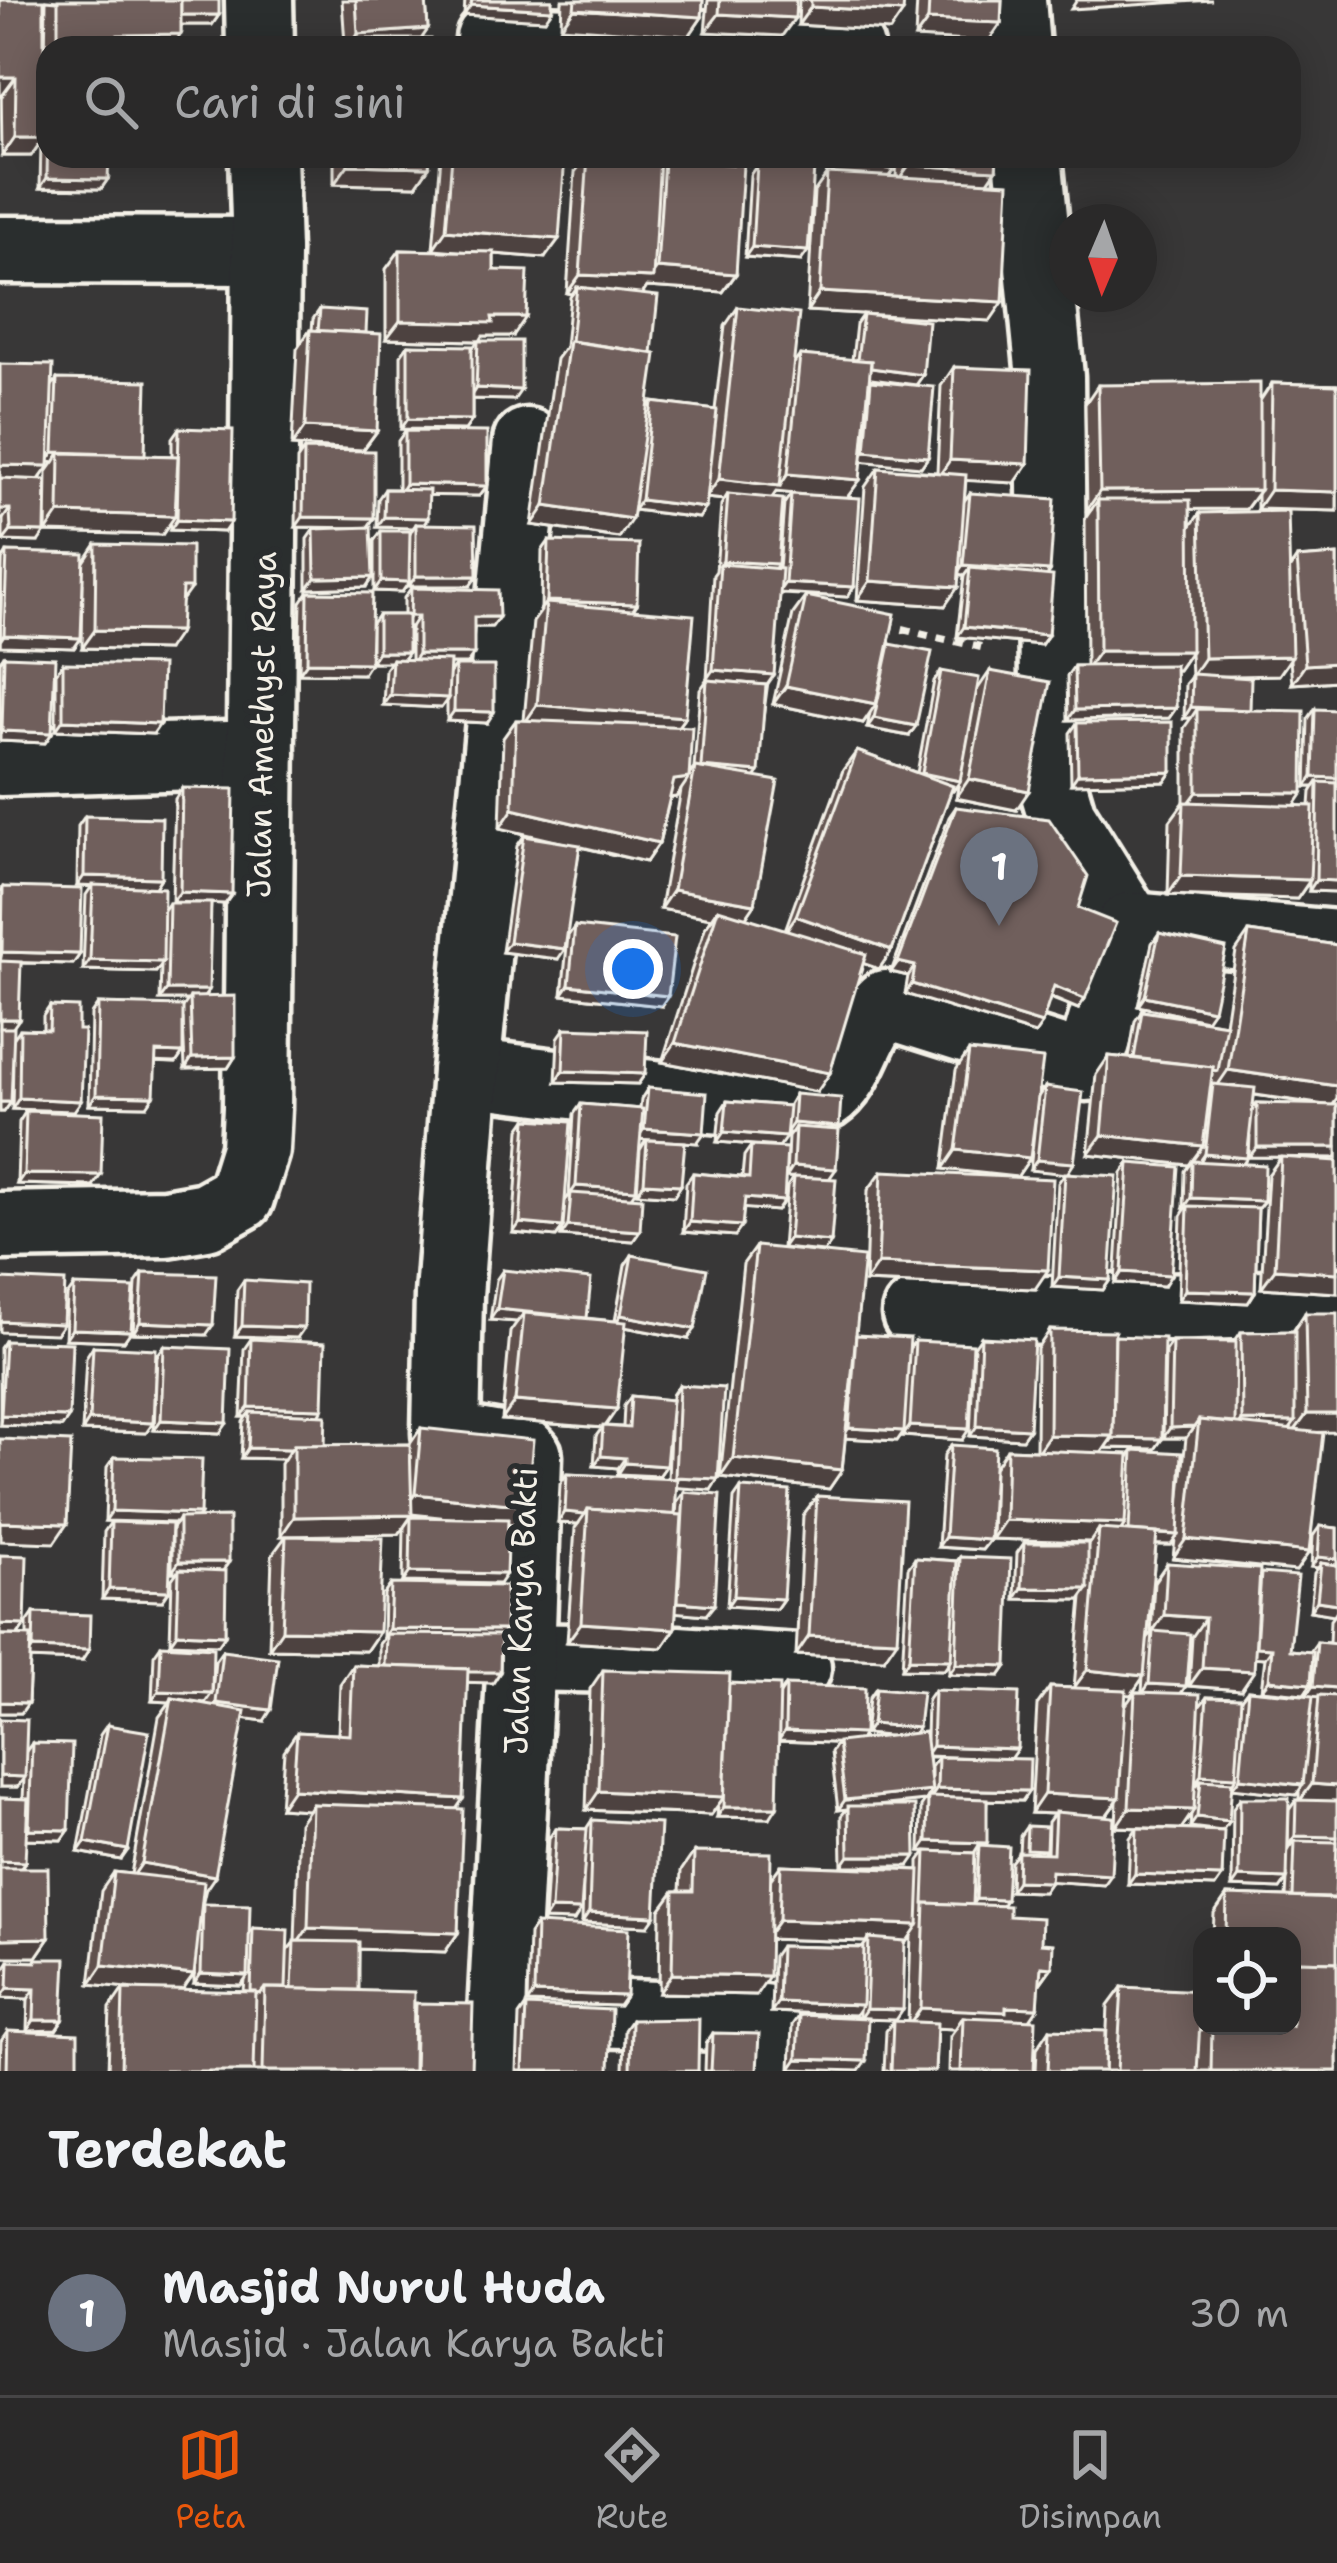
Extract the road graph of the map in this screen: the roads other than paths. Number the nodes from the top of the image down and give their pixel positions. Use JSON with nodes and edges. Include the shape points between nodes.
{"nodes":[{"id":1,"x":259,"y":0,"type":"edge"},
{"id":2,"x":1012,"y":0,"type":"edge"},
{"id":3,"x":260,"y":36,"type":"edge"},
{"id":4,"x":1015,"y":36,"type":"edge"},
{"id":5,"x":263,"y":168,"type":"edge"},
{"id":6,"x":1029,"y":168,"type":"edge"},
{"id":7,"x":0,"y":250,"type":"edge"},
{"id":8,"x":266,"y":251,"type":"junction"},
{"id":9,"x":527,"y":442,"type":"dead end"},
{"id":10,"x":261,"y":754,"type":"junction"},
{"id":11,"x":0,"y":762,"type":"edge"},
{"id":12,"x":1130,"y":926,"type":"junction"},
{"id":13,"x":1337,"y":944,"type":"edge"},
{"id":14,"x":466,"y":1072,"type":"junction"},
{"id":15,"x":0,"y":1226,"type":"edge"},
{"id":16,"x":1337,"y":1302,"type":"edge"},
{"id":17,"x":916,"y":1314,"type":"dead end"},
{"id":18,"x":521,"y":1657,"type":"junction"},
{"id":19,"x":797,"y":1668,"type":"dead end"},
{"id":20,"x":501,"y":2040,"type":"edge"},
{"id":21,"x":764,"y":2071,"type":"edge"}],
"edges":[{"from":1,"to":3,"type":"street"},
{"from":2,"to":4,"type":"street"},
{"from":5,"to":8,"type":"street","name":"Jalan Amethyst Raya"},
{"from":6,"to":12,"type":"street","via":[[1050,377],[1054,790],[1062,817]]},
{"from":7,"to":8,"type":"street"},
{"from":8,"to":10,"type":"street","name":"Jalan Amethyst Raya"},
{"from":9,"to":14,"type":"street"},
{"from":10,"to":11,"type":"street"},
{"from":10,"to":15,"type":"street","name":"Jalan Amethyst Raya","via":[[257,1108],[240,1197],[206,1216],[166,1222]]},
{"from":12,"to":13,"type":"street"},
{"from":12,"to":14,"type":"street","via":[[1086,1067],[885,1004],[839,1081],[806,1100],[739,1101]]},
{"from":14,"to":18,"type":"street","name":"Jalan Karya Bakti","via":[[446,1433],[527,1452]]},
{"from":16,"to":17,"type":"street"},
{"from":18,"to":19,"type":"street"},
{"from":18,"to":20,"type":"street","name":"Jalan Karya Bakti"},
{"from":20,"to":21,"type":"street","via":[[763,2018]]}]}
